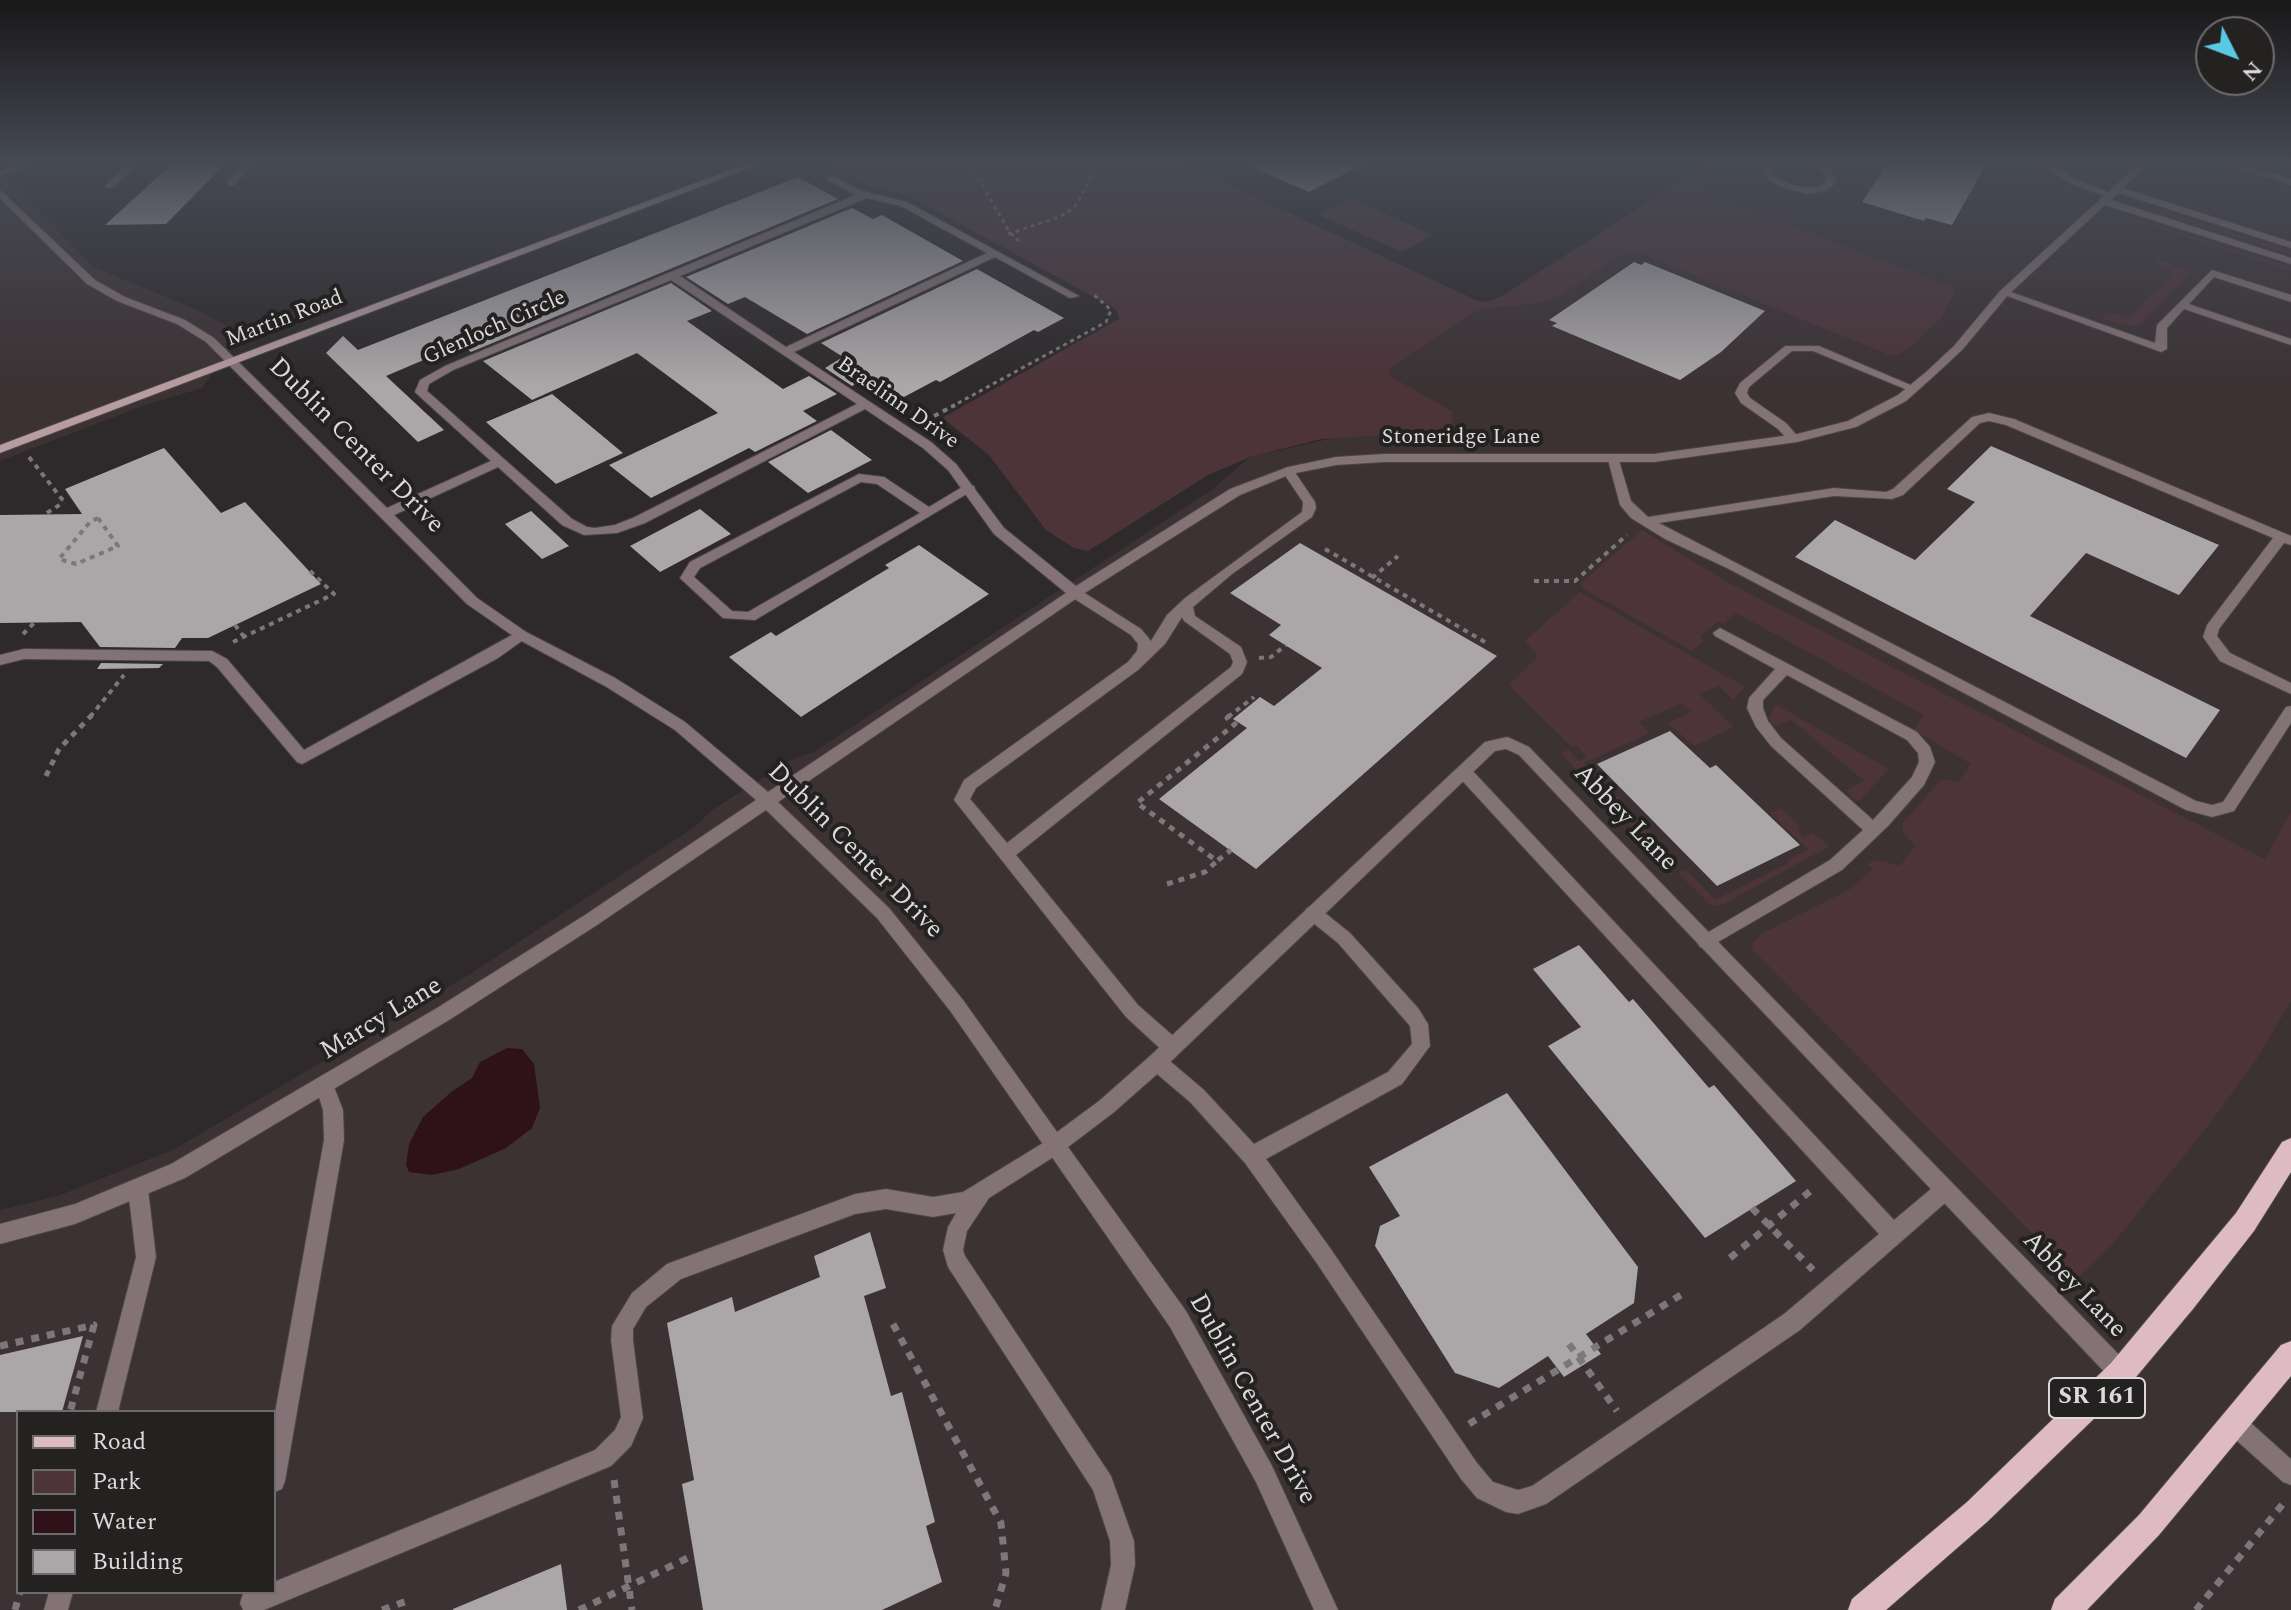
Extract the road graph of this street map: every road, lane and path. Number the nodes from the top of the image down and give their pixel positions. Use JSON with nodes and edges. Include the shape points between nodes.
{"nodes":[{"id":1,"x":44,"y":236,"type":"edge"},
{"id":2,"x":564,"y":236,"type":"edge"},
{"id":3,"x":765,"y":236,"type":"edge"},
{"id":4,"x":964,"y":236,"type":"edge"},
{"id":5,"x":1014,"y":236,"type":"edge"},
{"id":6,"x":2066,"y":236,"type":"edge"},
{"id":7,"x":2223,"y":236,"type":"edge"},
{"id":8,"x":2259,"y":236,"type":"edge"},
{"id":9,"x":2291,"y":245,"type":"edge"},
{"id":10,"x":1027,"y":247,"type":"dead end"},
{"id":11,"x":996,"y":253,"type":"junction"},
{"id":12,"x":2291,"y":261,"type":"edge"},
{"id":13,"x":671,"y":275,"type":"junction"},
{"id":14,"x":1090,"y":293,"type":"dead end"},
{"id":15,"x":2004,"y":293,"type":"junction"},
{"id":16,"x":1074,"y":296,"type":"dead end"},
{"id":17,"x":2291,"y":299,"type":"edge"},
{"id":18,"x":2182,"y":305,"type":"junction"},
{"id":19,"x":2288,"y":342,"type":"dead end"},
{"id":20,"x":786,"y":351,"type":"junction"},
{"id":21,"x":230,"y":362,"type":"junction"},
{"id":22,"x":1914,"y":389,"type":"junction"},
{"id":23,"x":866,"y":404,"type":"junction"},
{"id":24,"x":934,"y":416,"type":"dead end"},
{"id":25,"x":1794,"y":439,"type":"junction"},
{"id":26,"x":0,"y":449,"type":"edge"},
{"id":27,"x":27,"y":455,"type":"dead end"},
{"id":28,"x":1614,"y":460,"type":"junction"},
{"id":29,"x":497,"y":463,"type":"junction"},
{"id":30,"x":1288,"y":471,"type":"junction"},
{"id":31,"x":969,"y":489,"type":"junction"},
{"id":32,"x":47,"y":513,"type":"dead end"},
{"id":33,"x":929,"y":513,"type":"junction"},
{"id":34,"x":383,"y":515,"type":"junction"},
{"id":35,"x":96,"y":516,"type":"joint"},
{"id":36,"x":1646,"y":521,"type":"junction"},
{"id":37,"x":2286,"y":539,"type":"edge"},
{"id":38,"x":1325,"y":549,"type":"dead end"},
{"id":39,"x":1398,"y":556,"type":"dead end"},
{"id":40,"x":307,"y":568,"type":"dead end"},
{"id":41,"x":1373,"y":577,"type":"junction"},
{"id":42,"x":1534,"y":581,"type":"dead end"},
{"id":43,"x":1075,"y":593,"type":"junction"},
{"id":44,"x":1191,"y":600,"type":"junction"},
{"id":45,"x":235,"y":625,"type":"dead end"},
{"id":46,"x":1720,"y":633,"type":"dead end"},
{"id":47,"x":521,"y":635,"type":"junction"},
{"id":48,"x":245,"y":638,"type":"junction"},
{"id":49,"x":17,"y":641,"type":"dead end"},
{"id":50,"x":31,"y":641,"type":"dead end"},
{"id":51,"x":222,"y":642,"type":"dead end"},
{"id":52,"x":1485,"y":642,"type":"dead end"},
{"id":53,"x":139,"y":654,"type":"junction"},
{"id":54,"x":0,"y":660,"type":"edge"},
{"id":55,"x":1133,"y":666,"type":"junction"},
{"id":56,"x":1785,"y":668,"type":"junction"},
{"id":57,"x":2291,"y":689,"type":"edge"},
{"id":58,"x":1254,"y":697,"type":"dead end"},
{"id":59,"x":2291,"y":711,"type":"edge"},
{"id":60,"x":1463,"y":771,"type":"junction"},
{"id":61,"x":46,"y":776,"type":"dead end"},
{"id":62,"x":767,"y":802,"type":"junction"},
{"id":63,"x":1873,"y":830,"type":"junction"},
{"id":64,"x":1231,"y":850,"type":"dead end"},
{"id":65,"x":1005,"y":854,"type":"junction"},
{"id":66,"x":1217,"y":861,"type":"junction"},
{"id":67,"x":1167,"y":884,"type":"dead end"},
{"id":68,"x":1313,"y":913,"type":"junction"},
{"id":69,"x":1706,"y":942,"type":"junction"},
{"id":70,"x":1164,"y":1055,"type":"junction"},
{"id":71,"x":324,"y":1085,"type":"junction"},
{"id":72,"x":1056,"y":1144,"type":"junction"},
{"id":73,"x":2291,"y":1150,"type":"edge"},
{"id":74,"x":1252,"y":1156,"type":"junction"},
{"id":75,"x":1834,"y":1171,"type":"junction"},
{"id":76,"x":138,"y":1189,"type":"junction"},
{"id":77,"x":1945,"y":1190,"type":"junction"},
{"id":78,"x":984,"y":1193,"type":"junction"},
{"id":79,"x":1752,"y":1208,"type":"dead end"},
{"id":80,"x":1770,"y":1226,"type":"junction"},
{"id":81,"x":0,"y":1234,"type":"edge"},
{"id":82,"x":1894,"y":1235,"type":"junction"},
{"id":83,"x":1730,"y":1258,"type":"dead end"},
{"id":84,"x":1832,"y":1290,"type":"junction"},
{"id":85,"x":1684,"y":1293,"type":"dead end"},
{"id":86,"x":893,"y":1324,"type":"dead end"},
{"id":87,"x":1569,"y":1344,"type":"dead end"},
{"id":88,"x":0,"y":1346,"type":"edge"},
{"id":89,"x":2291,"y":1355,"type":"edge"},
{"id":90,"x":1578,"y":1356,"type":"junction"},
{"id":91,"x":2121,"y":1373,"type":"junction"},
{"id":92,"x":71,"y":1410,"type":"edge"},
{"id":93,"x":108,"y":1410,"type":"edge"},
{"id":94,"x":2235,"y":1424,"type":"junction"},
{"id":95,"x":1632,"y":1432,"type":"junction"},
{"id":96,"x":1447,"y":1438,"type":"junction"},
{"id":97,"x":610,"y":1451,"type":"junction"},
{"id":98,"x":276,"y":1470,"type":"edge"},
{"id":99,"x":2291,"y":1474,"type":"edge"},
{"id":100,"x":2291,"y":1495,"type":"edge"},
{"id":101,"x":694,"y":1555,"type":"dead end"},
{"id":102,"x":629,"y":1586,"type":"junction"},
{"id":103,"x":276,"y":1593,"type":"edge"},
{"id":104,"x":273,"y":1594,"type":"edge"},
{"id":105,"x":407,"y":1601,"type":"dead end"},
{"id":106,"x":253,"y":1602,"type":"edge"},
{"id":107,"x":382,"y":1610,"type":"edge"},
{"id":108,"x":579,"y":1610,"type":"edge"},
{"id":109,"x":632,"y":1610,"type":"edge"},
{"id":110,"x":995,"y":1610,"type":"edge"},
{"id":111,"x":1113,"y":1610,"type":"edge"},
{"id":112,"x":1326,"y":1610,"type":"edge"},
{"id":113,"x":1863,"y":1610,"type":"edge"},
{"id":114,"x":2066,"y":1610,"type":"edge"},
{"id":115,"x":2196,"y":1610,"type":"edge"}],
"edges":[{"from":1,"to":21,"type":"street","name":"Dublin Center Drive","via":[[86,278],[111,294],[188,325]]},
{"from":2,"to":21,"type":"street","name":"Martin Road"},
{"from":3,"to":13,"type":"street","name":"Glenloch Circle"},
{"from":4,"to":11,"type":"street"},
{"from":5,"to":10,"type":"path"},
{"from":6,"to":15,"type":"street","name":"Stoneridge Lane"},
{"from":7,"to":12,"type":"street"},
{"from":8,"to":9,"type":"street"},
{"from":11,"to":16,"type":"street"},
{"from":11,"to":20,"type":"street"},
{"from":13,"to":20,"type":"street","name":"Braelinn Drive"},
{"from":13,"to":29,"type":"street","name":"Glenloch Circle","via":[[424,382],[425,398]]},
{"from":14,"to":24,"type":"path","via":[[1110,307],[1106,322]]},
{"from":15,"to":18,"type":"street","via":[[2161,349],[2161,327]]},
{"from":15,"to":22,"type":"street","name":"Stoneridge Lane","via":[[1958,348]]},
{"from":17,"to":18,"type":"street","via":[[2212,273]]},
{"from":18,"to":19,"type":"street"},
{"from":20,"to":23,"type":"street","name":"Braelinn Drive"},
{"from":21,"to":26,"type":"street","name":"Martin Road"},
{"from":21,"to":34,"type":"street","name":"Dublin Center Drive"},
{"from":22,"to":25,"type":"street","name":"Stoneridge Lane","via":[[1862,420]]},
{"from":22,"to":25,"type":"street","via":[[1815,348],[1789,348],[1741,393]]},
{"from":23,"to":29,"type":"street","name":"Glenloch Circle","via":[[640,520],[605,532],[584,531],[567,522]]},
{"from":23,"to":31,"type":"street","name":"Braelinn Drive","via":[[941,456]]},
{"from":25,"to":28,"type":"street","name":"Stoneridge Lane"},
{"from":27,"to":32,"type":"path","via":[[64,502]]},
{"from":28,"to":30,"type":"street","name":"Stoneridge Lane","via":[[1384,458]]},
{"from":28,"to":36,"type":"street","via":[[1623,498]]},
{"from":29,"to":34,"type":"street"},
{"from":30,"to":43,"type":"street","name":"Stoneridge Lane","via":[[1215,502]]},
{"from":30,"to":44,"type":"street","via":[[1309,502],[1309,511]]},
{"from":31,"to":33,"type":"street"},
{"from":31,"to":43,"type":"street","name":"Braelinn Drive","via":[[999,531]]},
{"from":33,"to":33,"type":"street","via":[[746,618],[728,615],[686,576],[695,565],[859,478],[880,480]]},
{"from":34,"to":47,"type":"street","name":"Dublin Center Drive","via":[[458,589]]},
{"from":35,"to":35,"type":"path","via":[[118,546],[76,564],[59,559]]},
{"from":36,"to":37,"type":"street","via":[[1834,492],[1890,495],[1976,420],[1989,417]]},
{"from":36,"to":42,"type":"path","via":[[1575,581]]},
{"from":36,"to":59,"type":"street","via":[[2202,809],[2228,807]]},
{"from":37,"to":57,"type":"street","via":[[2210,637],[2231,661]]},
{"from":38,"to":41,"type":"path"},
{"from":39,"to":41,"type":"path"},
{"from":40,"to":48,"type":"path","via":[[334,594]]},
{"from":41,"to":52,"type":"path"},
{"from":43,"to":55,"type":"street","name":"Braelinn Drive","via":[[1143,639],[1144,652]]},
{"from":43,"to":62,"type":"street","name":"Stoneridge Lane"},
{"from":44,"to":55,"type":"street"},
{"from":44,"to":65,"type":"street","via":[[1187,616],[1236,651],[1237,670]]},
{"from":45,"to":48,"type":"path"},
{"from":46,"to":56,"type":"street"},
{"from":47,"to":53,"type":"street","via":[[302,758],[218,659]]},
{"from":47,"to":62,"type":"street","name":"Dublin Center Drive","via":[[680,726]]},
{"from":48,"to":51,"type":"path"},
{"from":49,"to":50,"type":"path"},
{"from":53,"to":54,"type":"street","via":[[24,654]]},
{"from":53,"to":61,"type":"path","via":[[59,749]]},
{"from":55,"to":65,"type":"street","via":[[965,790],[963,804]]},
{"from":56,"to":63,"type":"street","via":[[1756,698],[1761,723]]},
{"from":56,"to":63,"type":"street","via":[[1912,736],[1925,751],[1927,762],[1918,781]]},
{"from":58,"to":66,"type":"path","via":[[1227,718],[1235,724],[1137,803]]},
{"from":60,"to":68,"type":"street","name":"Abbey Lane"},
{"from":60,"to":69,"type":"street","name":"Abbey Lane","via":[[1490,746],[1507,743],[1524,751]]},
{"from":60,"to":75,"type":"street"},
{"from":62,"to":71,"type":"street","name":"Marcy Lane","via":[[514,970]]},
{"from":62,"to":72,"type":"street","name":"Dublin Center Drive","via":[[905,938]]},
{"from":63,"to":69,"type":"street","via":[[1836,865]]},
{"from":64,"to":66,"type":"path"},
{"from":65,"to":70,"type":"street"},
{"from":66,"to":67,"type":"path","via":[[1205,872]]},
{"from":68,"to":70,"type":"street","name":"Abbey Lane"},
{"from":68,"to":74,"type":"street","via":[[1344,938],[1412,1014],[1419,1024],[1421,1046],[1395,1078]]},
{"from":69,"to":77,"type":"street","name":"Abbey Lane"},
{"from":70,"to":72,"type":"street","name":"Abbey Lane"},
{"from":70,"to":74,"type":"street"},
{"from":71,"to":76,"type":"street","name":"Marcy Lane","via":[[211,1153]]},
{"from":71,"to":98,"type":"street","via":[[333,1110],[334,1140]]},
{"from":72,"to":78,"type":"street","name":"Abbey Lane"},
{"from":72,"to":112,"type":"street","name":"Dublin Center Drive","via":[[1208,1368]]},
{"from":73,"to":91,"type":"main road","number":"SR 161","via":[[2245,1222]]},
{"from":74,"to":96,"type":"street"},
{"from":75,"to":80,"type":"path"},
{"from":75,"to":82,"type":"street"},
{"from":76,"to":81,"type":"street","name":"Marcy Lane","via":[[75,1214]]},
{"from":76,"to":93,"type":"street","via":[[146,1257]]},
{"from":77,"to":82,"type":"street"},
{"from":77,"to":91,"type":"street","name":"Abbey Lane"},
{"from":78,"to":97,"type":"street","via":[[949,1206],[886,1199],[855,1204],[663,1278],[639,1300],[623,1326],[632,1418]]},
{"from":78,"to":111,"type":"street","via":[[958,1227],[955,1260],[1103,1484],[1122,1541],[1123,1565]]},
{"from":79,"to":80,"type":"path"},
{"from":80,"to":83,"type":"path"},
{"from":80,"to":84,"type":"path"},
{"from":82,"to":84,"type":"street"},
{"from":84,"to":95,"type":"street"},
{"from":85,"to":90,"type":"path"},
{"from":86,"to":110,"type":"path","via":[[995,1507],[1006,1553],[1003,1591]]},
{"from":87,"to":90,"type":"path"},
{"from":88,"to":92,"type":"path","via":[[94,1325]]},
{"from":89,"to":94,"type":"main road"},
{"from":90,"to":95,"type":"path"},
{"from":90,"to":96,"type":"path"},
{"from":91,"to":113,"type":"main road","number":"SR 161","via":[[1977,1512]]},
{"from":94,"to":99,"type":"street"},
{"from":94,"to":114,"type":"main road","via":[[2149,1525]]},
{"from":95,"to":96,"type":"street","via":[[1538,1496],[1518,1502],[1485,1490]]},
{"from":97,"to":102,"type":"path"},
{"from":97,"to":103,"type":"street","via":[[596,1463]]},
{"from":100,"to":115,"type":"path"},
{"from":101,"to":102,"type":"path"},
{"from":102,"to":108,"type":"path"},
{"from":102,"to":109,"type":"path"},
{"from":104,"to":106,"type":"street"},
{"from":105,"to":107,"type":"path"}]}
